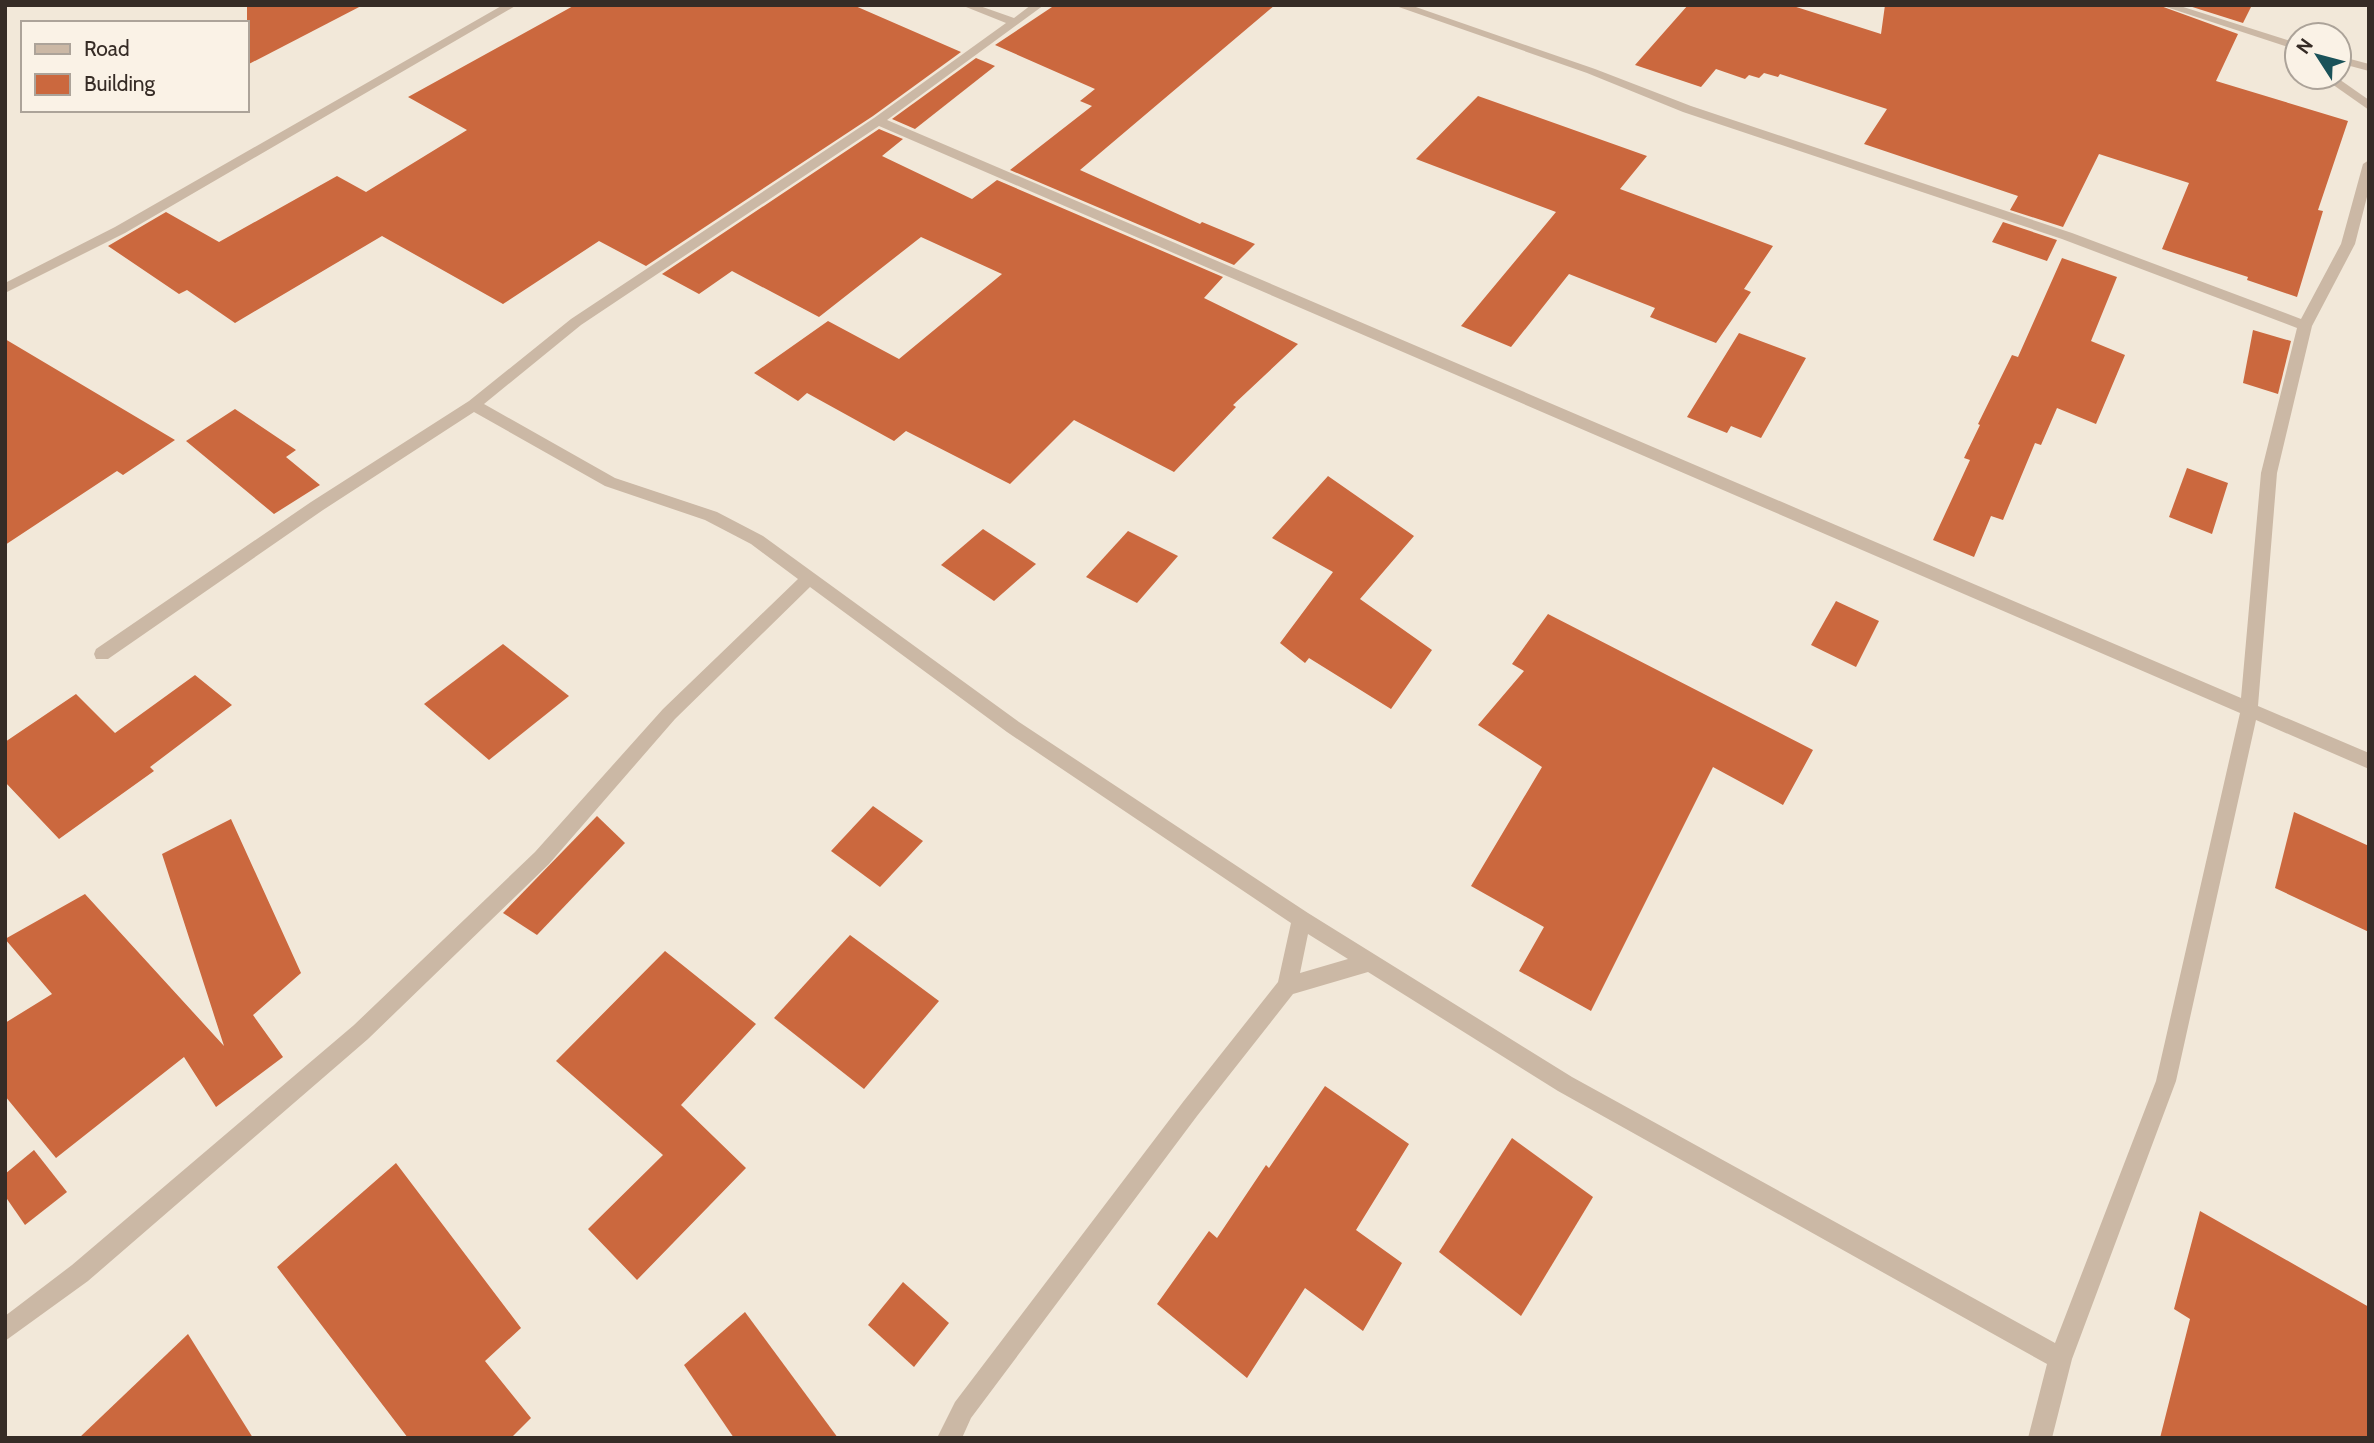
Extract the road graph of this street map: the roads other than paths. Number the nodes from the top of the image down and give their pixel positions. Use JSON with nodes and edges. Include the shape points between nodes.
{"nodes":[{"id":1,"x":512,"y":5,"type":"edge"},
{"id":2,"x":966,"y":5,"type":"edge"},
{"id":3,"x":1040,"y":5,"type":"edge"},
{"id":4,"x":1398,"y":5,"type":"edge"},
{"id":5,"x":2165,"y":5,"type":"edge"},
{"id":6,"x":1014,"y":23,"type":"junction"},
{"id":7,"x":2278,"y":42,"type":"junction"},
{"id":8,"x":2283,"y":43,"type":"edge"},
{"id":9,"x":2283,"y":45,"type":"edge"},
{"id":10,"x":2348,"y":91,"type":"edge"},
{"id":11,"x":2369,"y":106,"type":"edge"},
{"id":12,"x":878,"y":121,"type":"junction"},
{"id":13,"x":2369,"y":164,"type":"edge"},
{"id":14,"x":5,"y":289,"type":"edge"},
{"id":15,"x":2305,"y":326,"type":"junction"},
{"id":16,"x":474,"y":405,"type":"junction"},
{"id":17,"x":808,"y":579,"type":"junction"},
{"id":18,"x":102,"y":654,"type":"dead end"},
{"id":19,"x":2249,"y":711,"type":"junction"},
{"id":20,"x":2369,"y":761,"type":"edge"},
{"id":21,"x":1301,"y":919,"type":"junction"},
{"id":22,"x":1370,"y":962,"type":"junction"},
{"id":23,"x":1287,"y":986,"type":"junction"},
{"id":24,"x":5,"y":1330,"type":"edge"},
{"id":25,"x":2060,"y":1359,"type":"junction"},
{"id":26,"x":949,"y":1438,"type":"edge"},
{"id":27,"x":2040,"y":1438,"type":"edge"}],
"edges":[{"from":1,"to":14,"type":"street","via":[[120,230]]},
{"from":2,"to":6,"type":"street"},
{"from":3,"to":6,"type":"street"},
{"from":4,"to":15,"type":"street","via":[[1687,109],[2067,236]]},
{"from":5,"to":7,"type":"street"},
{"from":6,"to":12,"type":"street"},
{"from":7,"to":8,"type":"street"},
{"from":7,"to":9,"type":"street"},
{"from":10,"to":11,"type":"street"},
{"from":12,"to":16,"type":"street","via":[[576,322]]},
{"from":12,"to":19,"type":"street"},
{"from":13,"to":15,"type":"street","via":[[2348,244]]},
{"from":15,"to":19,"type":"street","via":[[2269,473]]},
{"from":16,"to":17,"type":"street","via":[[610,482],[711,516],[757,540]]},
{"from":16,"to":18,"type":"street"},
{"from":17,"to":21,"type":"street","via":[[1013,727]]},
{"from":17,"to":24,"type":"street","via":[[669,714],[542,858],[361,1032],[80,1273]]},
{"from":19,"to":20,"type":"street"},
{"from":19,"to":25,"type":"street","via":[[2166,1081]]},
{"from":21,"to":22,"type":"street"},
{"from":21,"to":23,"type":"street"},
{"from":22,"to":23,"type":"street"},
{"from":22,"to":25,"type":"street","via":[[1566,1084]]},
{"from":23,"to":26,"type":"street","via":[[963,1410]]},
{"from":25,"to":27,"type":"street"}]}
